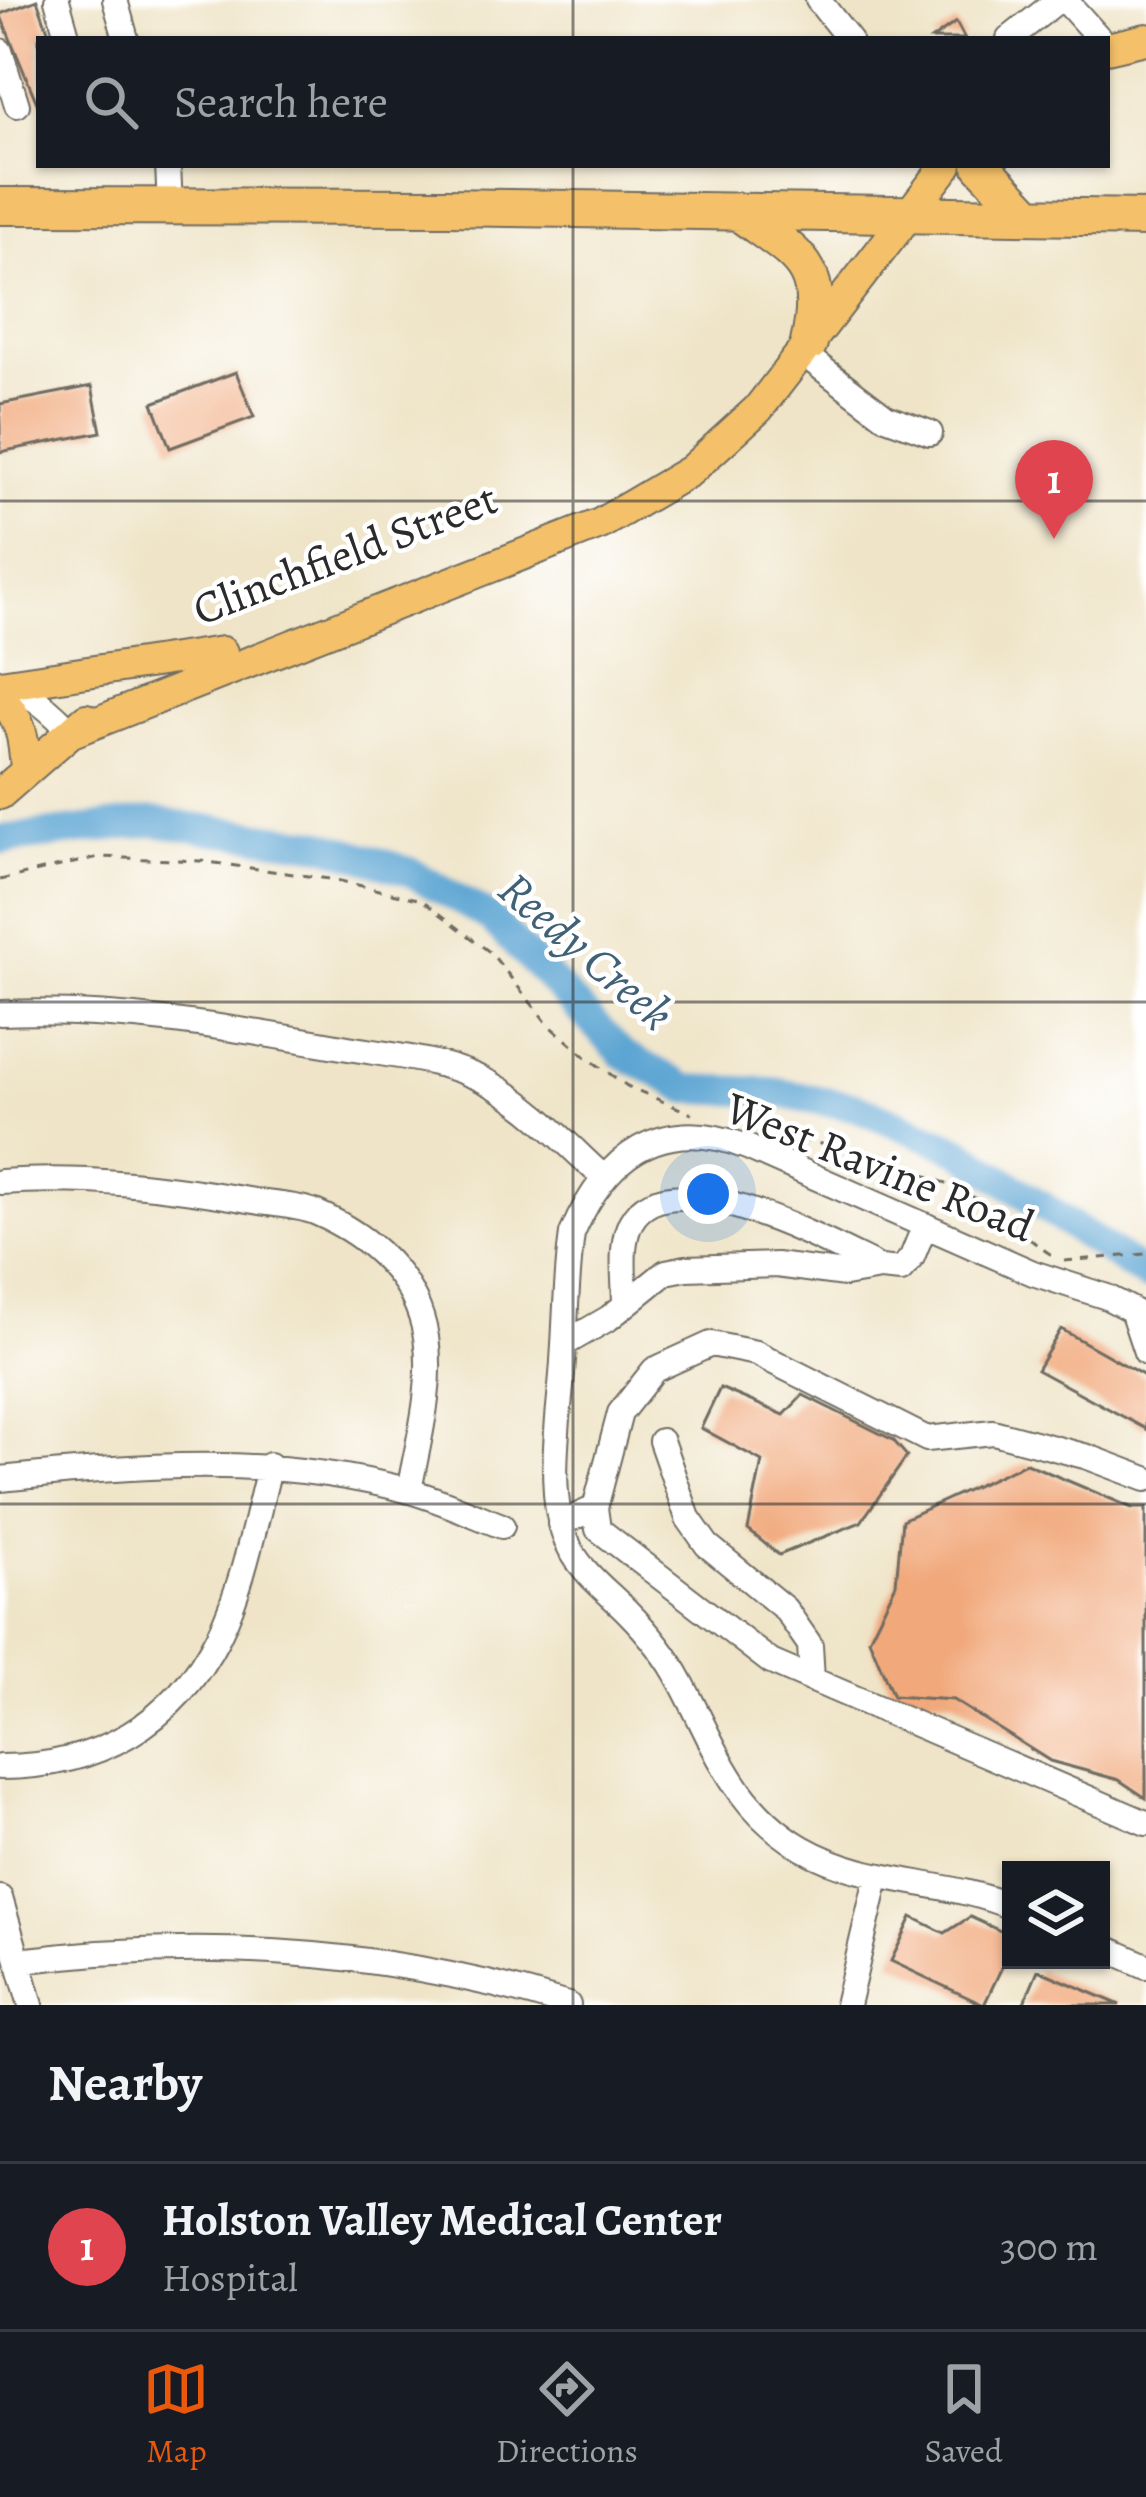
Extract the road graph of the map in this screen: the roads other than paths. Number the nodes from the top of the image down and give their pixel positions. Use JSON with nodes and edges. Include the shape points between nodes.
{"nodes":[{"id":1,"x":57,"y":0,"type":"edge"},
{"id":2,"x":115,"y":0,"type":"edge"},
{"id":3,"x":818,"y":0,"type":"edge"},
{"id":4,"x":1062,"y":0,"type":"edge"},
{"id":5,"x":67,"y":36,"type":"edge"},
{"id":6,"x":125,"y":36,"type":"edge"},
{"id":7,"x":847,"y":36,"type":"edge"},
{"id":8,"x":1013,"y":36,"type":"edge"},
{"id":9,"x":1097,"y":36,"type":"edge"},
{"id":10,"x":1146,"y":39,"type":"edge"},
{"id":11,"x":1110,"y":47,"type":"edge"},
{"id":12,"x":0,"y":51,"type":"edge"},
{"id":13,"x":19,"y":105,"type":"edge"},
{"id":14,"x":168,"y":168,"type":"edge"},
{"id":15,"x":945,"y":168,"type":"edge"},
{"id":16,"x":984,"y":168,"type":"edge"},
{"id":17,"x":0,"y":206,"type":"edge"},
{"id":18,"x":170,"y":207,"type":"junction"},
{"id":19,"x":737,"y":211,"type":"junction"},
{"id":20,"x":909,"y":213,"type":"junction"},
{"id":21,"x":1028,"y":215,"type":"junction"},
{"id":22,"x":1146,"y":218,"type":"edge"},
{"id":23,"x":806,"y":348,"type":"junction"},
{"id":24,"x":930,"y":433,"type":"dead end"},
{"id":25,"x":664,"y":485,"type":"junction"},
{"id":26,"x":222,"y":652,"type":"junction"},
{"id":27,"x":0,"y":686,"type":"edge"},
{"id":28,"x":0,"y":698,"type":"edge"},
{"id":29,"x":72,"y":732,"type":"junction"},
{"id":30,"x":26,"y":769,"type":"junction"},
{"id":31,"x":0,"y":794,"type":"edge"},
{"id":32,"x":0,"y":1013,"type":"edge"},
{"id":33,"x":604,"y":1178,"type":"junction"},
{"id":34,"x":0,"y":1181,"type":"edge"},
{"id":35,"x":922,"y":1233,"type":"junction"},
{"id":36,"x":880,"y":1268,"type":"junction"},
{"id":37,"x":625,"y":1305,"type":"junction"},
{"id":38,"x":1139,"y":1311,"type":"edge"},
{"id":39,"x":564,"y":1344,"type":"junction"},
{"id":40,"x":1146,"y":1352,"type":"edge"},
{"id":41,"x":661,"y":1441,"type":"dead end"},
{"id":42,"x":270,"y":1465,"type":"junction"},
{"id":43,"x":0,"y":1478,"type":"edge"},
{"id":44,"x":1146,"y":1479,"type":"edge"},
{"id":45,"x":409,"y":1491,"type":"junction"},
{"id":46,"x":595,"y":1508,"type":"junction"},
{"id":47,"x":560,"y":1524,"type":"junction"},
{"id":48,"x":502,"y":1526,"type":"dead end"},
{"id":49,"x":812,"y":1680,"type":"junction"},
{"id":50,"x":0,"y":1767,"type":"edge"},
{"id":51,"x":1144,"y":1821,"type":"edge"},
{"id":52,"x":877,"y":1878,"type":"junction"},
{"id":53,"x":0,"y":1898,"type":"edge"},
{"id":54,"x":1002,"y":1904,"type":"edge"},
{"id":55,"x":1110,"y":1950,"type":"edge"},
{"id":56,"x":19,"y":1961,"type":"junction"},
{"id":57,"x":1146,"y":1966,"type":"edge"},
{"id":58,"x":31,"y":2005,"type":"edge"},
{"id":59,"x":568,"y":2005,"type":"edge"},
{"id":60,"x":847,"y":2005,"type":"edge"}],
"edges":[{"from":1,"to":5,"type":"street"},
{"from":2,"to":6,"type":"street"},
{"from":3,"to":7,"type":"street"},
{"from":4,"to":8,"type":"street"},
{"from":4,"to":9,"type":"street"},
{"from":10,"to":11,"type":"main road"},
{"from":12,"to":13,"type":"street"},
{"from":14,"to":18,"type":"street"},
{"from":15,"to":20,"type":"main road","name":"Clinchfield Street"},
{"from":16,"to":21,"type":"highway"},
{"from":17,"to":18,"type":"highway"},
{"from":18,"to":19,"type":"highway"},
{"from":19,"to":20,"type":"highway"},
{"from":19,"to":23,"type":"highway","via":[[803,261],[814,279]]},
{"from":20,"to":21,"type":"highway"},
{"from":20,"to":23,"type":"main road","name":"Clinchfield Street"},
{"from":21,"to":22,"type":"highway"},
{"from":23,"to":24,"type":"street","via":[[886,417]]},
{"from":23,"to":25,"type":"main road","name":"Clinchfield Street","via":[[709,458]]},
{"from":25,"to":26,"type":"main road","name":"Clinchfield Street"},
{"from":25,"to":29,"type":"main road","name":"Clinchfield Street","via":[[600,524]]},
{"from":26,"to":27,"type":"main road"},
{"from":26,"to":29,"type":"main road","name":"Clinchfield Street","via":[[129,688]]},
{"from":27,"to":29,"type":"street","via":[[23,692]]},
{"from":28,"to":30,"type":"main road","via":[[21,727]]},
{"from":29,"to":30,"type":"main road","name":"Clinchfield Street"},
{"from":30,"to":31,"type":"main road","name":"Clinchfield Street"},
{"from":32,"to":33,"type":"street","via":[[237,1029],[445,1065],[528,1108]]},
{"from":33,"to":35,"type":"street","name":"West Ravine Road","via":[[643,1145],[713,1138]]},
{"from":33,"to":39,"type":"street","name":"West Ravine Road","via":[[572,1234]]},
{"from":34,"to":45,"type":"street","via":[[185,1189],[314,1211],[371,1243],[408,1284],[426,1336],[427,1385]]},
{"from":35,"to":36,"type":"street","via":[[902,1270]]},
{"from":35,"to":38,"type":"street","name":"West Ravine Road"},
{"from":36,"to":37,"type":"street","via":[[686,1268],[666,1272]]},
{"from":36,"to":37,"type":"street","via":[[705,1197],[662,1198],[634,1216],[625,1237]]},
{"from":37,"to":39,"type":"street"},
{"from":38,"to":40,"type":"street"},
{"from":39,"to":47,"type":"street","name":"West Ravine Road"},
{"from":41,"to":49,"type":"street","via":[[688,1519],[785,1610],[810,1645]]},
{"from":42,"to":43,"type":"street","via":[[176,1463]]},
{"from":42,"to":45,"type":"street"},
{"from":42,"to":50,"type":"street","via":[[220,1634],[172,1702],[99,1753]]},
{"from":44,"to":46,"type":"street","via":[[993,1432],[927,1439],[756,1353],[711,1344],[654,1370],[620,1413]]},
{"from":45,"to":48,"type":"street"},
{"from":46,"to":47,"type":"street"},
{"from":46,"to":49,"type":"street","via":[[598,1529],[771,1661]]},
{"from":47,"to":52,"type":"street","name":"West Ravine Road","via":[[587,1575],[662,1650],[741,1796],[798,1845]]},
{"from":49,"to":51,"type":"street"},
{"from":52,"to":54,"type":"street","name":"West Ravine Road"},
{"from":52,"to":60,"type":"street"},
{"from":53,"to":56,"type":"street"},
{"from":55,"to":57,"type":"street"},
{"from":56,"to":58,"type":"street"},
{"from":56,"to":59,"type":"street","via":[[115,1949],[316,1953],[401,1964]]}]}
